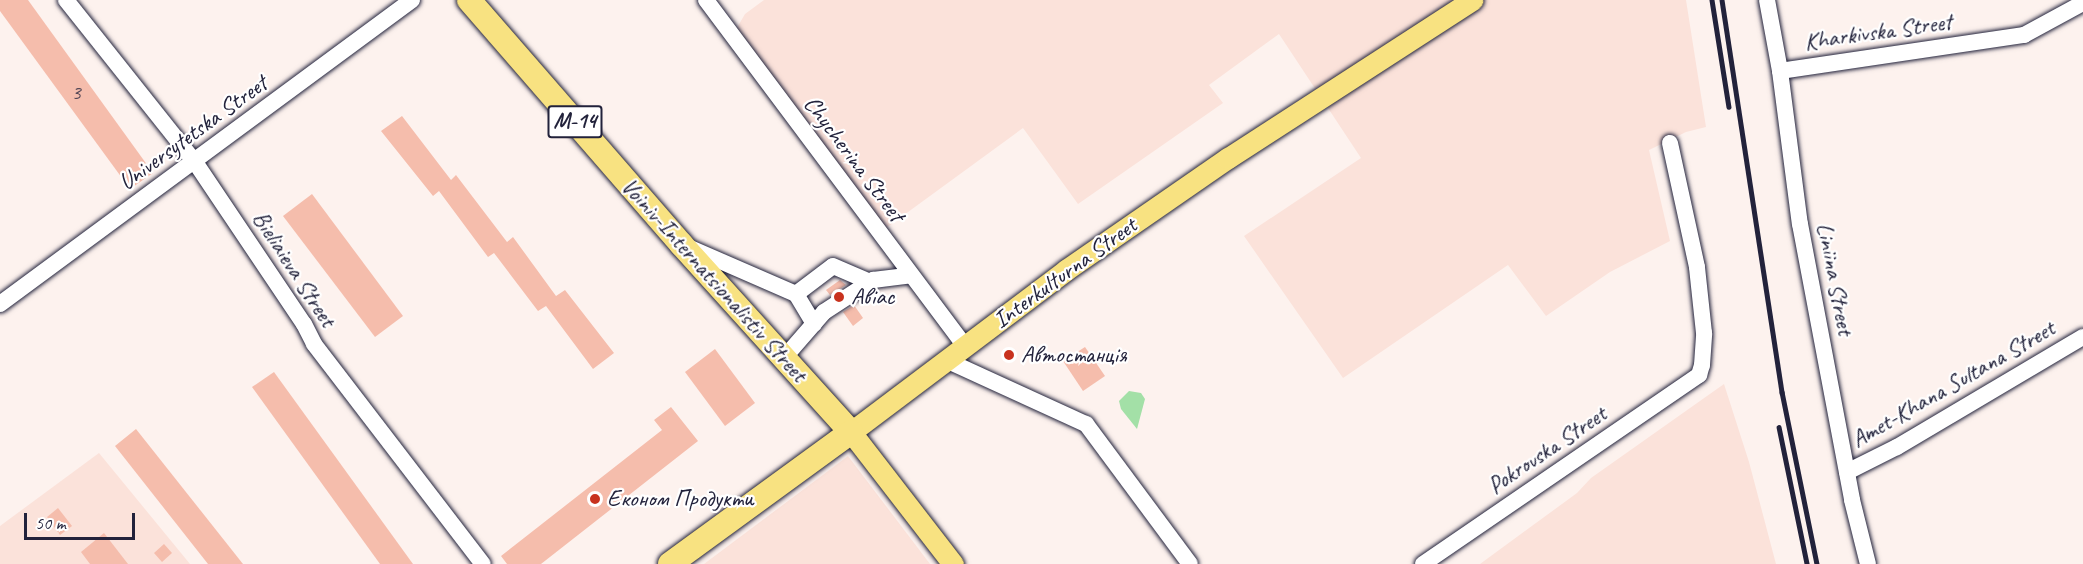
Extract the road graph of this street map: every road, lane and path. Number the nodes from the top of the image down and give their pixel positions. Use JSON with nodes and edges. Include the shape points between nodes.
{"nodes":[{"id":1,"x":66,"y":0,"type":"edge"},
{"id":2,"x":412,"y":0,"type":"edge"},
{"id":3,"x":469,"y":0,"type":"edge"},
{"id":4,"x":706,"y":0,"type":"edge"},
{"id":5,"x":1472,"y":0,"type":"edge"},
{"id":6,"x":1767,"y":0,"type":"edge"},
{"id":7,"x":2083,"y":3,"type":"edge"},
{"id":8,"x":1780,"y":71,"type":"junction"},
{"id":9,"x":1670,"y":142,"type":"dead end"},
{"id":10,"x":195,"y":162,"type":"junction"},
{"id":11,"x":681,"y":244,"type":"junction"},
{"id":12,"x":911,"y":275,"type":"junction"},
{"id":13,"x":870,"y":282,"type":"junction"},
{"id":14,"x":796,"y":294,"type":"junction"},
{"id":15,"x":0,"y":303,"type":"edge"},
{"id":16,"x":814,"y":324,"type":"junction"},
{"id":17,"x":2083,"y":337,"type":"edge"},
{"id":18,"x":965,"y":346,"type":"junction"},
{"id":19,"x":784,"y":358,"type":"junction"},
{"id":20,"x":946,"y":360,"type":"junction"},
{"id":21,"x":851,"y":432,"type":"junction"},
{"id":22,"x":1846,"y":472,"type":"junction"},
{"id":23,"x":483,"y":564,"type":"edge"},
{"id":24,"x":670,"y":564,"type":"edge"},
{"id":25,"x":953,"y":564,"type":"edge"},
{"id":26,"x":1190,"y":564,"type":"edge"},
{"id":27,"x":1423,"y":564,"type":"edge"},
{"id":28,"x":1868,"y":564,"type":"edge"}],
"edges":[{"from":1,"to":10,"type":"street","name":"Bieliaieva Street"},
{"from":2,"to":10,"type":"street","name":"Universytetska Street"},
{"from":3,"to":11,"type":"highway","name":"Voiniv-Internatsionalistiv Street","number":"М-14"},
{"from":4,"to":12,"type":"street","name":"Chycherina Street"},
{"from":5,"to":18,"type":"main road","name":"Interkulturna Street","via":[[1228,158],[1066,270]]},
{"from":6,"to":8,"type":"street","name":"Liniina Street"},
{"from":7,"to":8,"type":"street","name":"Kharkivska Street","via":[[2024,35]]},
{"from":8,"to":22,"type":"street","name":"Liniina Street","via":[[1800,224]]},
{"from":9,"to":27,"type":"street","name":"Pokrovska Street","via":[[1697,267],[1704,333],[1699,375]]},
{"from":10,"to":15,"type":"street","name":"Universytetska Street"},
{"from":10,"to":23,"type":"street","name":"Bieliaieva Street","via":[[314,344]]},
{"from":11,"to":14,"type":"street"},
{"from":11,"to":19,"type":"highway","name":"Voiniv-Internatsionalistiv Street","number":"М-14"},
{"from":12,"to":13,"type":"street"},
{"from":12,"to":18,"type":"street","name":"Chycherina Street"},
{"from":13,"to":14,"type":"street","via":[[833,266]]},
{"from":13,"to":16,"type":"street","via":[[824,312]]},
{"from":14,"to":16,"type":"street"},
{"from":16,"to":19,"type":"street"},
{"from":17,"to":22,"type":"street","name":"Amet-Khana Sultana Street","via":[[1897,447]]},
{"from":18,"to":20,"type":"main road","name":"Interkulturna Street"},
{"from":19,"to":21,"type":"highway","name":"Voiniv-Internatsionalistiv Street","number":"М-14"},
{"from":20,"to":21,"type":"main road","name":"Interkulturna Street"},
{"from":20,"to":26,"type":"street","via":[[1086,424]]},
{"from":21,"to":24,"type":"highway","name":"Interkulturna Street"},
{"from":21,"to":25,"type":"main road","name":"Voiniv-Internatsionalistiv Street"},
{"from":22,"to":28,"type":"street","name":"Liniina Street"}]}
